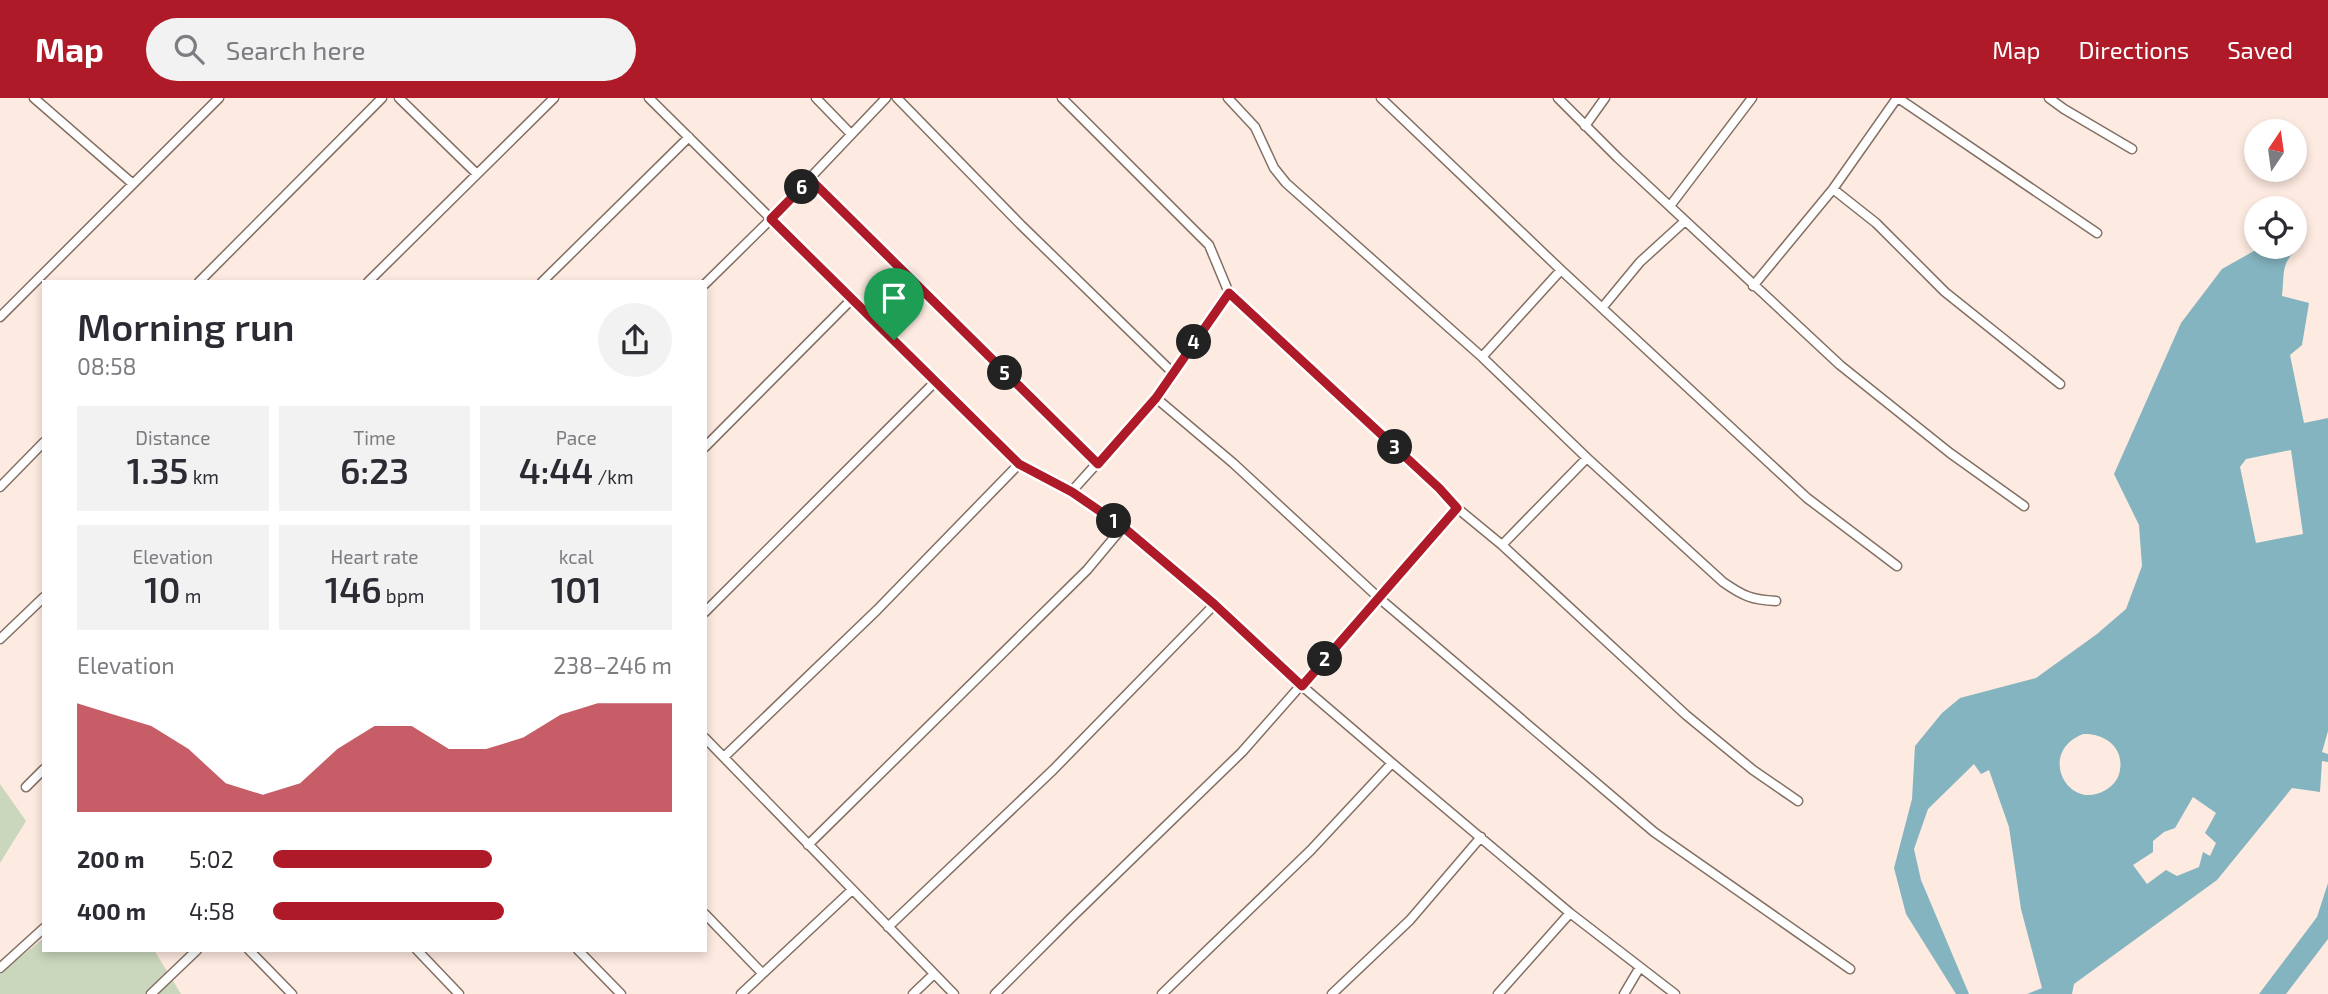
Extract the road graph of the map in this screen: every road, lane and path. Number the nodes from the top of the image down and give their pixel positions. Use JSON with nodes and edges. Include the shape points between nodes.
{"nodes":[{"id":1,"x":34,"y":98,"type":"edge"},
{"id":2,"x":219,"y":98,"type":"edge"},
{"id":3,"x":382,"y":98,"type":"edge"},
{"id":4,"x":399,"y":98,"type":"edge"},
{"id":5,"x":554,"y":98,"type":"edge"},
{"id":6,"x":649,"y":98,"type":"edge"},
{"id":7,"x":816,"y":98,"type":"edge"},
{"id":8,"x":886,"y":98,"type":"edge"},
{"id":9,"x":897,"y":98,"type":"edge"},
{"id":10,"x":1062,"y":98,"type":"edge"},
{"id":11,"x":1228,"y":98,"type":"edge"},
{"id":12,"x":1381,"y":98,"type":"edge"},
{"id":13,"x":1558,"y":98,"type":"edge"},
{"id":14,"x":1605,"y":98,"type":"edge"},
{"id":15,"x":1752,"y":98,"type":"edge"},
{"id":16,"x":1898,"y":98,"type":"edge"},
{"id":17,"x":2049,"y":98,"type":"edge"},
{"id":18,"x":1585,"y":126,"type":"junction"},
{"id":19,"x":851,"y":134,"type":"junction"},
{"id":20,"x":689,"y":137,"type":"junction"},
{"id":21,"x":2132,"y":149,"type":"dead end"},
{"id":22,"x":477,"y":174,"type":"junction"},
{"id":23,"x":810,"y":179,"type":"junction"},
{"id":24,"x":133,"y":184,"type":"junction"},
{"id":25,"x":1833,"y":189,"type":"junction"},
{"id":26,"x":1670,"y":206,"type":"junction"},
{"id":27,"x":771,"y":219,"type":"junction"},
{"id":28,"x":1685,"y":221,"type":"junction"},
{"id":29,"x":2097,"y":233,"type":"dead end"},
{"id":30,"x":1561,"y":270,"type":"junction"},
{"id":31,"x":201,"y":280,"type":"edge"},
{"id":32,"x":370,"y":280,"type":"edge"},
{"id":33,"x":544,"y":280,"type":"edge"},
{"id":34,"x":707,"y":282,"type":"edge"},
{"id":35,"x":1753,"y":286,"type":"junction"},
{"id":36,"x":1229,"y":293,"type":"junction"},
{"id":37,"x":853,"y":299,"type":"junction"},
{"id":38,"x":1602,"y":308,"type":"junction"},
{"id":39,"x":0,"y":317,"type":"edge"},
{"id":40,"x":1482,"y":357,"type":"junction"},
{"id":41,"x":1172,"y":372,"type":"junction"},
{"id":42,"x":935,"y":382,"type":"junction"},
{"id":43,"x":2060,"y":384,"type":"dead end"},
{"id":44,"x":1156,"y":398,"type":"junction"},
{"id":45,"x":42,"y":444,"type":"edge"},
{"id":46,"x":707,"y":445,"type":"edge"},
{"id":47,"x":1587,"y":458,"type":"junction"},
{"id":48,"x":1019,"y":464,"type":"junction"},
{"id":49,"x":1098,"y":464,"type":"junction"},
{"id":50,"x":0,"y":487,"type":"edge"},
{"id":51,"x":1072,"y":492,"type":"junction"},
{"id":52,"x":2024,"y":506,"type":"dead end"},
{"id":53,"x":1457,"y":508,"type":"junction"},
{"id":54,"x":1123,"y":527,"type":"junction"},
{"id":55,"x":1502,"y":545,"type":"junction"},
{"id":56,"x":1897,"y":566,"type":"dead end"},
{"id":57,"x":1379,"y":598,"type":"junction"},
{"id":58,"x":42,"y":599,"type":"edge"},
{"id":59,"x":1776,"y":601,"type":"dead end"},
{"id":60,"x":1214,"y":604,"type":"junction"},
{"id":61,"x":707,"y":610,"type":"edge"},
{"id":62,"x":0,"y":639,"type":"edge"},
{"id":63,"x":1302,"y":686,"type":"junction"},
{"id":64,"x":707,"y":740,"type":"edge"},
{"id":65,"x":724,"y":757,"type":"junction"},
{"id":66,"x":1392,"y":763,"type":"junction"},
{"id":67,"x":42,"y":771,"type":"edge"},
{"id":68,"x":26,"y":787,"type":"dead end"},
{"id":69,"x":1798,"y":801,"type":"dead end"},
{"id":70,"x":1482,"y":837,"type":"junction"},
{"id":71,"x":808,"y":845,"type":"junction"},
{"id":72,"x":852,"y":890,"type":"junction"},
{"id":73,"x":1570,"y":913,"type":"junction"},
{"id":74,"x":707,"y":916,"type":"edge"},
{"id":75,"x":888,"y":927,"type":"junction"},
{"id":76,"x":42,"y":930,"type":"edge"},
{"id":77,"x":195,"y":952,"type":"edge"},
{"id":78,"x":251,"y":952,"type":"edge"},
{"id":79,"x":418,"y":952,"type":"edge"},
{"id":80,"x":580,"y":952,"type":"edge"},
{"id":81,"x":1640,"y":967,"type":"junction"},
{"id":82,"x":0,"y":968,"type":"edge"},
{"id":83,"x":1850,"y":969,"type":"dead end"},
{"id":84,"x":762,"y":973,"type":"junction"},
{"id":85,"x":934,"y":974,"type":"junction"},
{"id":86,"x":150,"y":994,"type":"edge"},
{"id":87,"x":292,"y":994,"type":"edge"},
{"id":88,"x":459,"y":994,"type":"edge"},
{"id":89,"x":621,"y":994,"type":"edge"},
{"id":90,"x":741,"y":994,"type":"edge"},
{"id":91,"x":913,"y":994,"type":"edge"},
{"id":92,"x":954,"y":994,"type":"edge"},
{"id":93,"x":995,"y":994,"type":"edge"},
{"id":94,"x":1162,"y":994,"type":"edge"},
{"id":95,"x":1332,"y":994,"type":"edge"},
{"id":96,"x":1498,"y":994,"type":"edge"},
{"id":97,"x":1624,"y":994,"type":"edge"},
{"id":98,"x":1675,"y":994,"type":"edge"}],
"edges":[{"from":1,"to":24,"type":"street"},
{"from":2,"to":24,"type":"street"},
{"from":3,"to":31,"type":"street"},
{"from":4,"to":22,"type":"street"},
{"from":5,"to":22,"type":"street"},
{"from":6,"to":20,"type":"street"},
{"from":7,"to":19,"type":"street"},
{"from":8,"to":19,"type":"street"},
{"from":9,"to":41,"type":"street"},
{"from":10,"to":36,"type":"street","via":[[1209,245]]},
{"from":11,"to":40,"type":"street","via":[[1255,127],[1286,183]]},
{"from":12,"to":30,"type":"street"},
{"from":13,"to":18,"type":"street"},
{"from":14,"to":18,"type":"street"},
{"from":15,"to":26,"type":"street"},
{"from":16,"to":25,"type":"street"},
{"from":16,"to":29,"type":"street"},
{"from":17,"to":21,"type":"street"},
{"from":18,"to":26,"type":"street"},
{"from":19,"to":23,"type":"street"},
{"from":20,"to":27,"type":"street"},
{"from":20,"to":33,"type":"street"},
{"from":22,"to":32,"type":"street"},
{"from":23,"to":27,"type":"street"},
{"from":23,"to":49,"type":"street"},
{"from":24,"to":39,"type":"street"},
{"from":25,"to":35,"type":"street"},
{"from":25,"to":43,"type":"street","via":[[1876,223],[1945,292]]},
{"from":26,"to":28,"type":"street"},
{"from":27,"to":34,"type":"street"},
{"from":27,"to":37,"type":"street"},
{"from":28,"to":35,"type":"street"},
{"from":28,"to":38,"type":"street","via":[[1640,262]]},
{"from":30,"to":38,"type":"street"},
{"from":30,"to":40,"type":"street"},
{"from":35,"to":52,"type":"street","via":[[1840,365]]},
{"from":36,"to":41,"type":"street"},
{"from":36,"to":53,"type":"street"},
{"from":37,"to":42,"type":"street"},
{"from":37,"to":46,"type":"street"},
{"from":38,"to":56,"type":"street","via":[[1807,498]]},
{"from":40,"to":47,"type":"street"},
{"from":41,"to":44,"type":"street"},
{"from":42,"to":48,"type":"street"},
{"from":42,"to":61,"type":"street"},
{"from":44,"to":49,"type":"street"},
{"from":44,"to":57,"type":"street","via":[[1234,463]]},
{"from":45,"to":50,"type":"street"},
{"from":47,"to":55,"type":"street"},
{"from":47,"to":59,"type":"street","via":[[1723,582],[1755,601]]},
{"from":48,"to":51,"type":"street"},
{"from":48,"to":65,"type":"street","via":[[877,610]]},
{"from":49,"to":51,"type":"street"},
{"from":51,"to":54,"type":"street"},
{"from":53,"to":55,"type":"street"},
{"from":53,"to":57,"type":"street"},
{"from":54,"to":60,"type":"street"},
{"from":54,"to":71,"type":"street","via":[[1087,570]]},
{"from":55,"to":69,"type":"street","via":[[1686,715]]},
{"from":57,"to":63,"type":"street"},
{"from":57,"to":83,"type":"street","via":[[1654,832]]},
{"from":58,"to":62,"type":"street"},
{"from":60,"to":63,"type":"street"},
{"from":60,"to":75,"type":"street","via":[[1053,770]]},
{"from":63,"to":66,"type":"street"},
{"from":63,"to":93,"type":"street","via":[[1242,752]]},
{"from":64,"to":65,"type":"street"},
{"from":65,"to":71,"type":"street"},
{"from":66,"to":70,"type":"street"},
{"from":66,"to":94,"type":"street","via":[[1311,850]]},
{"from":67,"to":68,"type":"street"},
{"from":70,"to":73,"type":"street"},
{"from":70,"to":95,"type":"street","via":[[1410,920]]},
{"from":71,"to":72,"type":"street"},
{"from":72,"to":75,"type":"street"},
{"from":72,"to":84,"type":"street"},
{"from":73,"to":81,"type":"street"},
{"from":73,"to":96,"type":"street"},
{"from":74,"to":84,"type":"street"},
{"from":75,"to":85,"type":"street"},
{"from":76,"to":82,"type":"street"},
{"from":77,"to":86,"type":"street"},
{"from":78,"to":87,"type":"street"},
{"from":79,"to":88,"type":"street"},
{"from":80,"to":89,"type":"street"},
{"from":81,"to":97,"type":"street"},
{"from":81,"to":98,"type":"street"},
{"from":84,"to":90,"type":"street"},
{"from":85,"to":91,"type":"street"},
{"from":85,"to":92,"type":"street"}]}
